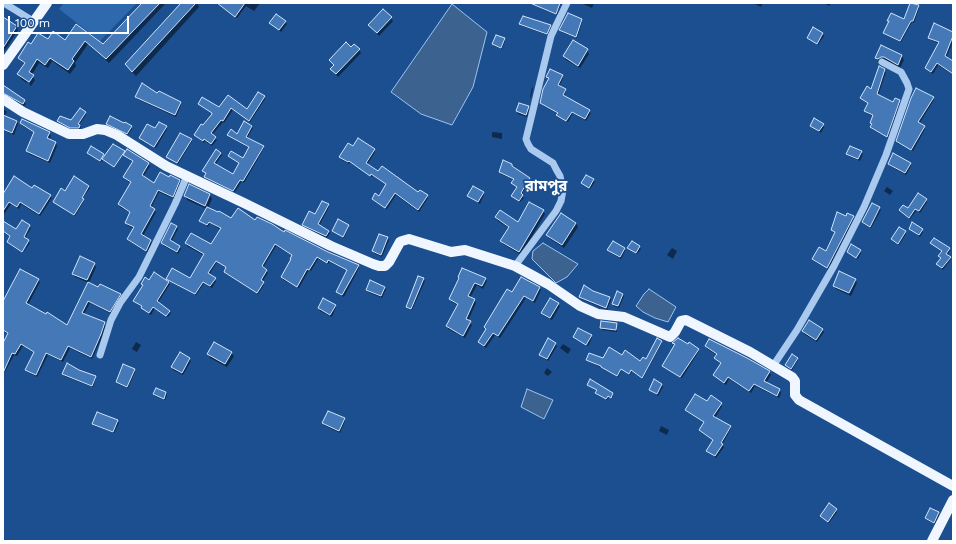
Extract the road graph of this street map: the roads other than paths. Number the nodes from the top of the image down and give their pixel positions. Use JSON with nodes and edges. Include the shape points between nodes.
{"nodes":[{"id":1,"x":4,"y":3,"type":"edge"},
{"id":2,"x":47,"y":3,"type":"edge"},
{"id":3,"x":567,"y":3,"type":"edge"},
{"id":4,"x":33,"y":21,"type":"junction"},
{"id":5,"x":882,"y":62,"type":"dead end"},
{"id":6,"x":3,"y":65,"type":"edge"},
{"id":7,"x":3,"y":99,"type":"edge"},
{"id":8,"x":187,"y":176,"type":"junction"},
{"id":9,"x":515,"y":266,"type":"junction"},
{"id":10,"x":100,"y":355,"type":"dead end"},
{"id":11,"x":773,"y":366,"type":"junction"},
{"id":12,"x":953,"y":486,"type":"edge"},
{"id":13,"x":953,"y":500,"type":"edge"},
{"id":14,"x":932,"y":541,"type":"edge"}],
"edges":[{"from":1,"to":4,"type":"street"},
{"from":2,"to":4,"type":"main road"},
{"from":3,"to":9,"type":"street","via":[[551,36],[526,139],[531,149],[553,163],[560,176],[563,190],[561,201]]},
{"from":4,"to":6,"type":"main road"},
{"from":5,"to":11,"type":"street","via":[[900,72],[909,89],[886,155],[864,207],[834,266]]},
{"from":7,"to":8,"type":"main road","via":[[23,112],[70,134],[105,130]]},
{"from":8,"to":9,"type":"main road","via":[[331,246],[379,266],[385,266],[400,242],[409,239],[451,252],[465,250]]},
{"from":8,"to":10,"type":"street","via":[[139,277],[111,320]]},
{"from":9,"to":11,"type":"main road","via":[[580,306],[598,314],[624,317],[670,337],[681,320],[684,320]]},
{"from":11,"to":12,"type":"main road","via":[[795,381],[795,395],[799,400]]},
{"from":13,"to":14,"type":"main road"}]}
